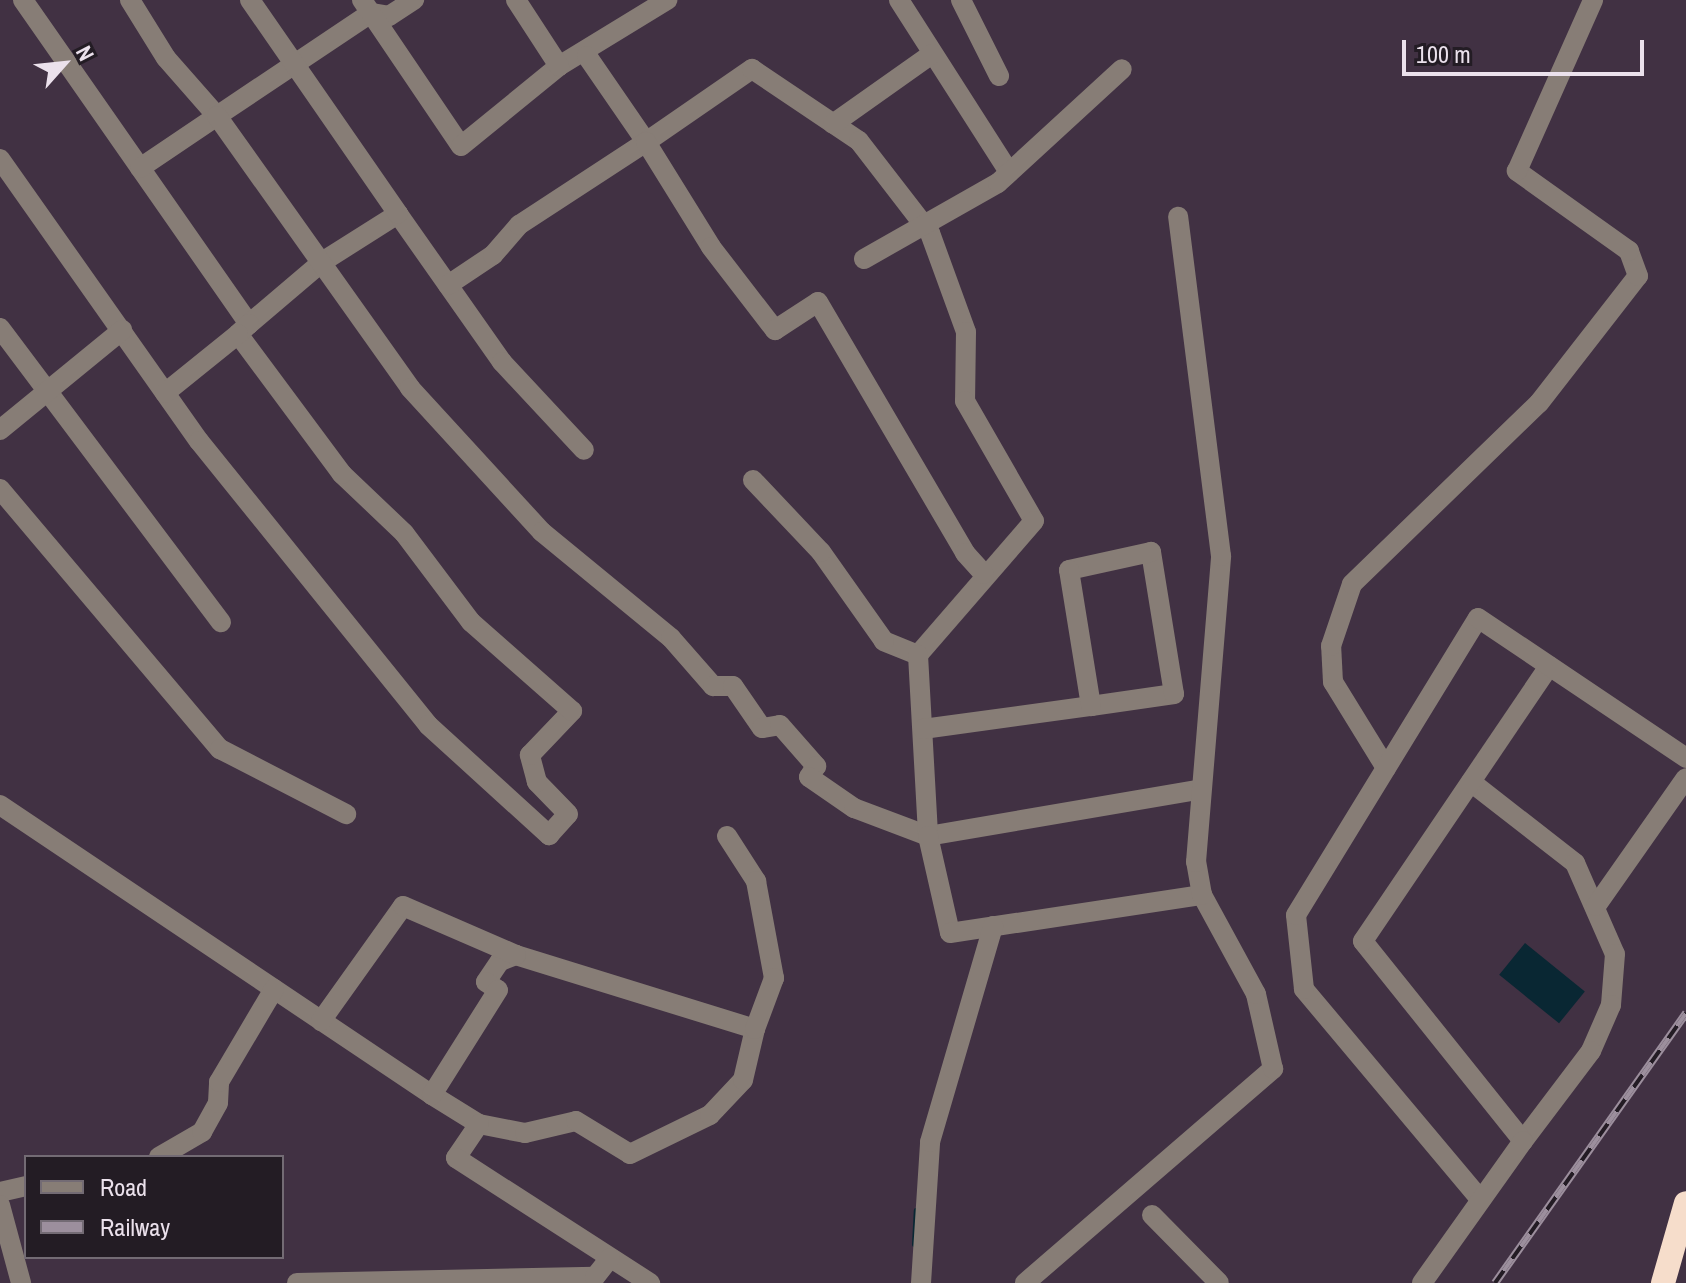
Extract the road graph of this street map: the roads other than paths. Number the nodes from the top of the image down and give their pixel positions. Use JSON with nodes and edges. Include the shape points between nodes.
{"nodes":[{"id":1,"x":23,"y":0,"type":"edge"},
{"id":2,"x":130,"y":0,"type":"edge"},
{"id":3,"x":250,"y":0,"type":"edge"},
{"id":4,"x":414,"y":0,"type":"edge"},
{"id":5,"x":516,"y":0,"type":"edge"},
{"id":6,"x":667,"y":0,"type":"edge"},
{"id":7,"x":899,"y":0,"type":"edge"},
{"id":8,"x":961,"y":0,"type":"edge"},
{"id":9,"x":1593,"y":0,"type":"edge"},
{"id":10,"x":367,"y":7,"type":"edge"},
{"id":11,"x":932,"y":54,"type":"junction"},
{"id":12,"x":587,"y":56,"type":"junction"},
{"id":13,"x":291,"y":62,"type":"junction"},
{"id":14,"x":559,"y":66,"type":"junction"},
{"id":15,"x":1122,"y":69,"type":"dead end"},
{"id":16,"x":999,"y":76,"type":"dead end"},
{"id":17,"x":217,"y":116,"type":"junction"},
{"id":18,"x":833,"y":124,"type":"junction"},
{"id":19,"x":646,"y":142,"type":"junction"},
{"id":20,"x":0,"y":159,"type":"edge"},
{"id":21,"x":140,"y":168,"type":"junction"},
{"id":22,"x":1009,"y":172,"type":"junction"},
{"id":23,"x":398,"y":214,"type":"junction"},
{"id":24,"x":1178,"y":217,"type":"dead end"},
{"id":25,"x":922,"y":222,"type":"junction"},
{"id":26,"x":864,"y":259,"type":"dead end"},
{"id":27,"x":322,"y":262,"type":"junction"},
{"id":28,"x":448,"y":285,"type":"junction"},
{"id":29,"x":0,"y":328,"type":"edge"},
{"id":30,"x":243,"y":329,"type":"junction"},
{"id":31,"x":122,"y":330,"type":"junction"},
{"id":32,"x":46,"y":393,"type":"junction"},
{"id":33,"x":165,"y":393,"type":"junction"},
{"id":34,"x":0,"y":430,"type":"edge"},
{"id":35,"x":584,"y":450,"type":"dead end"},
{"id":36,"x":753,"y":480,"type":"dead end"},
{"id":37,"x":0,"y":489,"type":"edge"},
{"id":38,"x":984,"y":574,"type":"junction"},
{"id":39,"x":221,"y":622,"type":"dead end"},
{"id":40,"x":918,"y":655,"type":"junction"},
{"id":41,"x":1549,"y":666,"type":"junction"},
{"id":42,"x":1091,"y":706,"type":"junction"},
{"id":43,"x":923,"y":729,"type":"junction"},
{"id":44,"x":1686,"y":758,"type":"edge"},
{"id":45,"x":1386,"y":768,"type":"junction"},
{"id":46,"x":1686,"y":778,"type":"edge"},
{"id":47,"x":1471,"y":782,"type":"junction"},
{"id":48,"x":1196,"y":790,"type":"junction"},
{"id":49,"x":0,"y":805,"type":"edge"},
{"id":50,"x":346,"y":814,"type":"dead end"},
{"id":51,"x":727,"y":836,"type":"dead end"},
{"id":52,"x":928,"y":836,"type":"junction"},
{"id":53,"x":1202,"y":895,"type":"junction"},
{"id":54,"x":1596,"y":906,"type":"junction"},
{"id":55,"x":993,"y":926,"type":"junction"},
{"id":56,"x":516,"y":955,"type":"junction"},
{"id":57,"x":274,"y":989,"type":"junction"},
{"id":58,"x":321,"y":1021,"type":"junction"},
{"id":59,"x":755,"y":1029,"type":"junction"},
{"id":60,"x":432,"y":1095,"type":"junction"},
{"id":61,"x":479,"y":1124,"type":"junction"},
{"id":62,"x":1523,"y":1141,"type":"junction"},
{"id":63,"x":162,"y":1155,"type":"edge"},
{"id":64,"x":24,"y":1186,"type":"edge"},
{"id":65,"x":0,"y":1192,"type":"edge"},
{"id":66,"x":1480,"y":1199,"type":"junction"},
{"id":67,"x":1686,"y":1203,"type":"edge"},
{"id":68,"x":0,"y":1205,"type":"edge"},
{"id":69,"x":1152,"y":1215,"type":"dead end"},
{"id":70,"x":610,"y":1258,"type":"junction"},
{"id":71,"x":1686,"y":1262,"type":"edge"},
{"id":72,"x":21,"y":1283,"type":"edge"},
{"id":73,"x":297,"y":1283,"type":"edge"},
{"id":74,"x":650,"y":1283,"type":"edge"},
{"id":75,"x":921,"y":1283,"type":"edge"},
{"id":76,"x":1025,"y":1283,"type":"edge"},
{"id":77,"x":1219,"y":1283,"type":"edge"},
{"id":78,"x":1422,"y":1283,"type":"edge"},
{"id":79,"x":1663,"y":1283,"type":"edge"},
{"id":80,"x":1680,"y":1283,"type":"edge"}],
"edges":[{"from":1,"to":21,"type":"street"},
{"from":2,"to":17,"type":"street","via":[[166,58]]},
{"from":3,"to":13,"type":"street"},
{"from":4,"to":10,"type":"street","via":[[389,16]]},
{"from":5,"to":14,"type":"street"},
{"from":6,"to":12,"type":"street"},
{"from":7,"to":11,"type":"street"},
{"from":8,"to":16,"type":"street"},
{"from":9,"to":45,"type":"street","via":[[1517,171],[1629,251],[1638,276],[1539,403],[1352,584],[1335,625],[1333,682]]},
{"from":10,"to":13,"type":"street"},
{"from":10,"to":14,"type":"street","via":[[461,146]]},
{"from":11,"to":18,"type":"street"},
{"from":11,"to":22,"type":"street"},
{"from":12,"to":14,"type":"street"},
{"from":12,"to":19,"type":"street"},
{"from":13,"to":17,"type":"street"},
{"from":13,"to":23,"type":"street"},
{"from":15,"to":22,"type":"street"},
{"from":17,"to":21,"type":"street"},
{"from":17,"to":27,"type":"street"},
{"from":18,"to":19,"type":"street","via":[[752,69]]},
{"from":18,"to":25,"type":"street","via":[[859,141]]},
{"from":19,"to":28,"type":"street","via":[[519,225],[493,255]]},
{"from":19,"to":38,"type":"street","via":[[711,247],[775,330],[818,302],[965,553]]},
{"from":20,"to":31,"type":"street"},
{"from":21,"to":30,"type":"street"},
{"from":22,"to":25,"type":"street"},
{"from":23,"to":27,"type":"street"},
{"from":23,"to":28,"type":"street"},
{"from":24,"to":48,"type":"street","via":[[1214,455],[1221,556]]},
{"from":25,"to":26,"type":"street"},
{"from":25,"to":38,"type":"street","via":[[966,332],[965,401],[1034,521]]},
{"from":27,"to":30,"type":"street"},
{"from":27,"to":52,"type":"street","via":[[410,388],[542,532],[671,638],[713,686],[733,686],[762,728],[780,725],[816,766],[809,777],[854,808]]},
{"from":28,"to":35,"type":"street","via":[[502,362]]},
{"from":29,"to":32,"type":"street"},
{"from":30,"to":33,"type":"street"},
{"from":30,"to":33,"type":"street","via":[[342,474],[404,533],[471,622],[572,711],[530,755],[537,782],[568,814],[549,835],[428,725]]},
{"from":31,"to":32,"type":"street"},
{"from":31,"to":33,"type":"street"},
{"from":32,"to":34,"type":"street"},
{"from":32,"to":39,"type":"street"},
{"from":36,"to":40,"type":"street","via":[[821,552],[884,641]]},
{"from":37,"to":50,"type":"street","via":[[220,749]]},
{"from":38,"to":40,"type":"street"},
{"from":40,"to":43,"type":"street"},
{"from":41,"to":44,"type":"street"},
{"from":41,"to":45,"type":"street","via":[[1478,618]]},
{"from":41,"to":47,"type":"street"},
{"from":42,"to":42,"type":"street","via":[[1069,570],[1151,552],[1174,694]]},
{"from":42,"to":43,"type":"street"},
{"from":43,"to":52,"type":"street"},
{"from":45,"to":66,"type":"street","via":[[1296,915],[1294,952],[1304,989]]},
{"from":46,"to":54,"type":"street"},
{"from":47,"to":54,"type":"street","via":[[1575,863]]},
{"from":47,"to":62,"type":"street","via":[[1363,941]]},
{"from":48,"to":52,"type":"street"},
{"from":48,"to":53,"type":"street"},
{"from":49,"to":57,"type":"street"},
{"from":51,"to":59,"type":"street","via":[[756,881],[774,978]]},
{"from":52,"to":55,"type":"street","via":[[950,933]]},
{"from":53,"to":55,"type":"street"},
{"from":53,"to":76,"type":"street","via":[[1256,994],[1274,1060],[1271,1078],[1163,1159]]},
{"from":54,"to":62,"type":"street","via":[[1615,954],[1611,1005],[1591,1051]]},
{"from":55,"to":75,"type":"street","via":[[930,1142]]},
{"from":56,"to":58,"type":"street","via":[[403,906]]},
{"from":56,"to":59,"type":"street"},
{"from":56,"to":60,"type":"street","via":[[500,961],[486,982],[498,990]]},
{"from":57,"to":58,"type":"street"},
{"from":57,"to":63,"type":"street","via":[[219,1082],[218,1103],[202,1132]]},
{"from":58,"to":60,"type":"street"},
{"from":59,"to":61,"type":"street","via":[[743,1080],[710,1115],[630,1154],[576,1121],[525,1133]]},
{"from":60,"to":61,"type":"street"},
{"from":61,"to":70,"type":"street","via":[[456,1158]]},
{"from":62,"to":66,"type":"street"},
{"from":64,"to":65,"type":"street"},
{"from":66,"to":78,"type":"street"},
{"from":67,"to":79,"type":"highway"},
{"from":68,"to":72,"type":"street"},
{"from":69,"to":77,"type":"street"},
{"from":70,"to":73,"type":"street","via":[[595,1277]]},
{"from":70,"to":74,"type":"street"},
{"from":71,"to":80,"type":"highway"}]}
